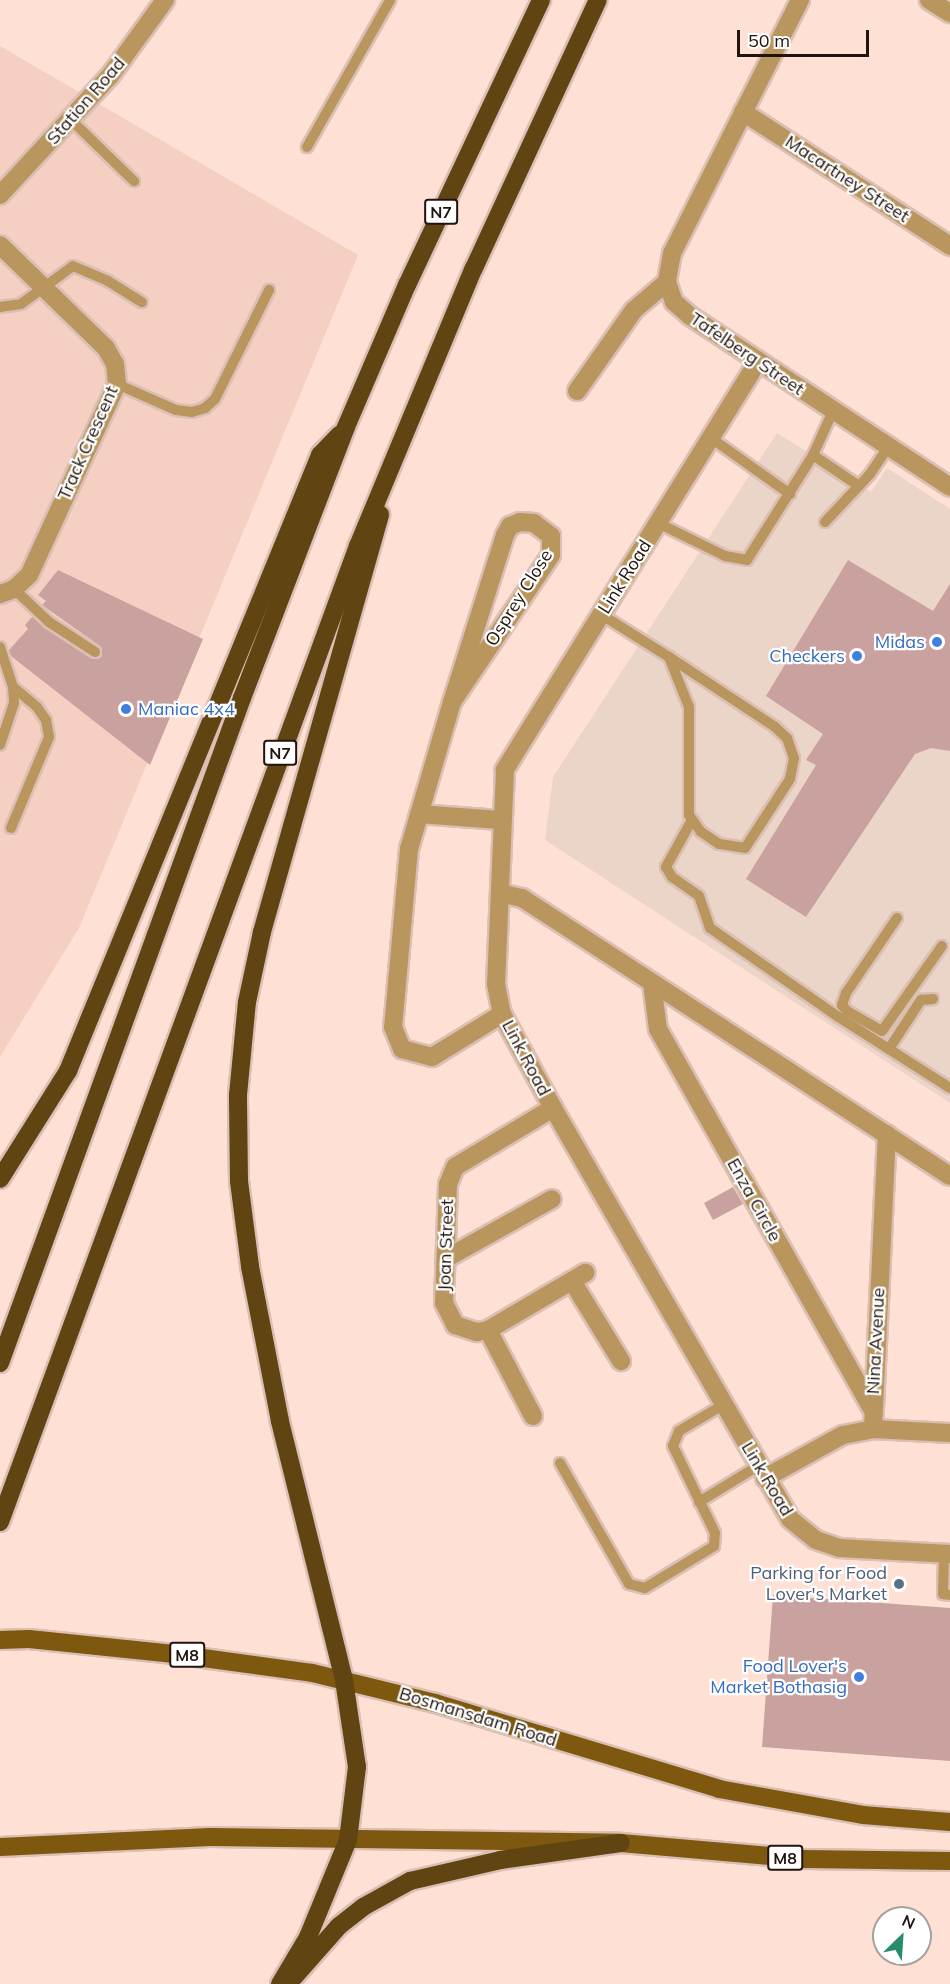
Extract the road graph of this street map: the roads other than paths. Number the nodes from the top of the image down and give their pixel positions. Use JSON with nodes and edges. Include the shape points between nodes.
{"nodes":[{"id":1,"x":165,"y":0,"type":"edge"},
{"id":2,"x":390,"y":0,"type":"edge"},
{"id":3,"x":541,"y":0,"type":"edge"},
{"id":4,"x":598,"y":0,"type":"edge"},
{"id":5,"x":800,"y":0,"type":"edge"},
{"id":6,"x":929,"y":0,"type":"edge"},
{"id":7,"x":950,"y":13,"type":"edge"},
{"id":8,"x":743,"y":112,"type":"junction"},
{"id":9,"x":71,"y":120,"type":"junction"},
{"id":10,"x":308,"y":147,"type":"dead end"},
{"id":11,"x":134,"y":181,"type":"dead end"},
{"id":12,"x":0,"y":195,"type":"edge"},
{"id":13,"x":0,"y":245,"type":"edge"},
{"id":14,"x":950,"y":246,"type":"edge"},
{"id":15,"x":667,"y":282,"type":"junction"},
{"id":16,"x":44,"y":287,"type":"junction"},
{"id":17,"x":269,"y":290,"type":"dead end"},
{"id":18,"x":142,"y":302,"type":"dead end"},
{"id":19,"x":0,"y":307,"type":"edge"},
{"id":20,"x":757,"y":363,"type":"junction"},
{"id":21,"x":117,"y":384,"type":"junction"},
{"id":22,"x":577,"y":391,"type":"dead end"},
{"id":23,"x":833,"y":411,"type":"junction"},
{"id":24,"x":346,"y":427,"type":"junction"},
{"id":25,"x":711,"y":438,"type":"junction"},
{"id":26,"x":888,"y":447,"type":"junction"},
{"id":27,"x":813,"y":455,"type":"junction"},
{"id":28,"x":859,"y":486,"type":"junction"},
{"id":29,"x":950,"y":487,"type":"edge"},
{"id":30,"x":380,"y":494,"type":"junction"},
{"id":31,"x":790,"y":494,"type":"junction"},
{"id":32,"x":825,"y":522,"type":"dead end"},
{"id":33,"x":658,"y":523,"type":"junction"},
{"id":34,"x":7,"y":591,"type":"edge"},
{"id":35,"x":602,"y":615,"type":"junction"},
{"id":36,"x":0,"y":647,"type":"edge"},
{"id":37,"x":95,"y":651,"type":"dead end"},
{"id":38,"x":669,"y":657,"type":"junction"},
{"id":39,"x":13,"y":687,"type":"junction"},
{"id":40,"x":452,"y":702,"type":"junction"},
{"id":41,"x":0,"y":745,"type":"edge"},
{"id":42,"x":419,"y":814,"type":"junction"},
{"id":43,"x":500,"y":820,"type":"junction"},
{"id":44,"x":692,"y":820,"type":"junction"},
{"id":45,"x":11,"y":828,"type":"dead end"},
{"id":46,"x":500,"y":893,"type":"junction"},
{"id":47,"x":897,"y":918,"type":"dead end"},
{"id":48,"x":942,"y":946,"type":"dead end"},
{"id":49,"x":652,"y":983,"type":"junction"},
{"id":50,"x":933,"y":999,"type":"dead end"},
{"id":51,"x":502,"y":1014,"type":"junction"},
{"id":52,"x":889,"y":1049,"type":"junction"},
{"id":53,"x":950,"y":1088,"type":"edge"},
{"id":54,"x":553,"y":1108,"type":"junction"},
{"id":55,"x":887,"y":1134,"type":"junction"},
{"id":56,"x":950,"y":1176,"type":"edge"},
{"id":57,"x":0,"y":1179,"type":"edge"},
{"id":58,"x":552,"y":1199,"type":"dead end"},
{"id":59,"x":447,"y":1258,"type":"junction"},
{"id":60,"x":488,"y":1330,"type":"junction"},
{"id":61,"x":621,"y":1361,"type":"dead end"},
{"id":62,"x":0,"y":1363,"type":"edge"},
{"id":63,"x":723,"y":1405,"type":"junction"},
{"id":64,"x":533,"y":1416,"type":"dead end"},
{"id":65,"x":873,"y":1420,"type":"junction"},
{"id":66,"x":950,"y":1432,"type":"edge"},
{"id":67,"x":560,"y":1463,"type":"dead end"},
{"id":68,"x":761,"y":1472,"type":"junction"},
{"id":69,"x":699,"y":1502,"type":"junction"},
{"id":70,"x":0,"y":1522,"type":"edge"},
{"id":71,"x":947,"y":1554,"type":"edge"},
{"id":72,"x":950,"y":1594,"type":"edge"},
{"id":73,"x":0,"y":1640,"type":"edge"},
{"id":74,"x":344,"y":1680,"type":"junction"},
{"id":75,"x":948,"y":1821,"type":"edge"},
{"id":76,"x":348,"y":1840,"type":"junction"},
{"id":77,"x":621,"y":1843,"type":"junction"},
{"id":78,"x":0,"y":1848,"type":"edge"},
{"id":79,"x":950,"y":1862,"type":"edge"},
{"id":80,"x":280,"y":1984,"type":"edge"},
{"id":81,"x":289,"y":1984,"type":"edge"}],
"edges":[{"from":1,"to":9,"type":"street","name":"Station Road","via":[[110,76]]},
{"from":2,"to":10,"type":"lane"},
{"from":3,"to":24,"type":"highway","number":"N7","via":[[407,285]]},
{"from":4,"to":30,"type":"highway","number":"N7","via":[[474,268]]},
{"from":5,"to":8,"type":"street"},
{"from":6,"to":7,"type":"street"},
{"from":8,"to":14,"type":"street","name":"Macartney Street"},
{"from":8,"to":15,"type":"street","via":[[672,253]]},
{"from":9,"to":11,"type":"lane"},
{"from":9,"to":12,"type":"street","name":"Station Road"},
{"from":13,"to":16,"type":"street","name":"Track Crescent"},
{"from":15,"to":20,"type":"street","name":"Tafelberg Street","via":[[674,302]]},
{"from":15,"to":22,"type":"street","via":[[639,304]]},
{"from":16,"to":18,"type":"lane","via":[[73,266]]},
{"from":16,"to":19,"type":"lane","via":[[21,304]]},
{"from":16,"to":21,"type":"street","name":"Track Crescent","via":[[106,348],[115,364]]},
{"from":17,"to":21,"type":"lane","via":[[214,399],[205,408],[192,412],[176,410]]},
{"from":20,"to":23,"type":"street","name":"Tafelberg Street"},
{"from":20,"to":25,"type":"street","name":"Link Road"},
{"from":21,"to":34,"type":"street","name":"Track Crescent","via":[[29,576]]},
{"from":23,"to":26,"type":"street","name":"Tafelberg Street"},
{"from":23,"to":27,"type":"lane"},
{"from":24,"to":57,"type":"highway","via":[[320,455],[68,1071]]},
{"from":24,"to":62,"type":"highway","number":"N7","via":[[242,698]]},
{"from":25,"to":31,"type":"lane"},
{"from":25,"to":33,"type":"street","name":"Link Road"},
{"from":26,"to":28,"type":"lane"},
{"from":26,"to":29,"type":"street","name":"Tafelberg Street"},
{"from":27,"to":28,"type":"lane"},
{"from":27,"to":31,"type":"lane"},
{"from":28,"to":32,"type":"lane"},
{"from":30,"to":70,"type":"highway","number":"N7","via":[[294,715]]},
{"from":30,"to":74,"type":"highway","via":[[377,533],[283,848],[262,932],[248,1002],[238,1095],[239,1181],[249,1266],[278,1410]]},
{"from":31,"to":33,"type":"lane","via":[[747,560],[725,556]]},
{"from":33,"to":35,"type":"street","name":"Link Road"},
{"from":34,"to":37,"type":"lane"},
{"from":35,"to":38,"type":"lane"},
{"from":35,"to":43,"type":"street","name":"Link Road","via":[[509,762],[502,780]]},
{"from":36,"to":39,"type":"lane"},
{"from":38,"to":44,"type":"lane","via":[[689,707],[686,781]]},
{"from":38,"to":44,"type":"lane","via":[[775,727],[793,747],[790,779],[745,848],[719,844]]},
{"from":39,"to":41,"type":"lane","via":[[14,704]]},
{"from":39,"to":45,"type":"lane","via":[[37,707],[50,736]]},
{"from":40,"to":40,"type":"street","name":"Osprey Close","via":[[505,535],[510,526],[534,523],[551,536],[550,555]]},
{"from":40,"to":42,"type":"street","name":"Osprey Close"},
{"from":42,"to":43,"type":"street"},
{"from":42,"to":51,"type":"street","name":"Osprey Close","via":[[409,849],[393,1028],[396,1040],[413,1055],[432,1057]]},
{"from":43,"to":46,"type":"street","name":"Link Road"},
{"from":44,"to":52,"type":"lane","via":[[666,867],[672,877],[699,896],[710,928]]},
{"from":46,"to":49,"type":"street","via":[[522,898]]},
{"from":46,"to":51,"type":"street","name":"Link Road","via":[[496,984]]},
{"from":47,"to":48,"type":"lane","via":[[842,1005],[874,1029],[887,1028]]},
{"from":49,"to":55,"type":"street"},
{"from":49,"to":65,"type":"street","name":"Enza Circle","via":[[658,1029]]},
{"from":50,"to":52,"type":"lane","via":[[926,996],[921,1000]]},
{"from":51,"to":54,"type":"street","name":"Link Road"},
{"from":52,"to":53,"type":"lane"},
{"from":54,"to":59,"type":"street","name":"Joan Street","via":[[455,1167],[448,1184]]},
{"from":54,"to":63,"type":"street","name":"Link Road"},
{"from":55,"to":56,"type":"street"},
{"from":55,"to":65,"type":"street","name":"Nina Avenue"},
{"from":58,"to":59,"type":"street"},
{"from":59,"to":60,"type":"street","name":"Joan Street","via":[[444,1303],[450,1319],[470,1332]]},
{"from":60,"to":61,"type":"street","via":[[578,1277]]},
{"from":60,"to":64,"type":"street"},
{"from":63,"to":68,"type":"street","name":"Link Road"},
{"from":63,"to":69,"type":"lane","via":[[679,1431],[673,1442],[675,1456]]},
{"from":65,"to":66,"type":"street"},
{"from":65,"to":68,"type":"street"},
{"from":67,"to":69,"type":"lane","via":[[620,1571],[634,1588],[645,1588],[712,1549],[715,1533]]},
{"from":68,"to":69,"type":"lane"},
{"from":68,"to":71,"type":"street","name":"Link Road","via":[[796,1526],[828,1545]]},
{"from":71,"to":72,"type":"lane","via":[[943,1594]]},
{"from":73,"to":74,"type":"main road","name":"Bosmansdam Road","number":"M8","via":[[218,1659]]},
{"from":74,"to":75,"type":"main road","name":"Bosmansdam Road","number":"M8","via":[[719,1789],[843,1812]]},
{"from":74,"to":76,"type":"highway","via":[[357,1767]]},
{"from":76,"to":77,"type":"main road","number":"M8"},
{"from":76,"to":78,"type":"main road","number":"M8","via":[[210,1837]]},
{"from":76,"to":80,"type":"highway","via":[[308,1937]]},
{"from":77,"to":79,"type":"main road","number":"M8","via":[[804,1859]]},
{"from":77,"to":81,"type":"highway","via":[[500,1860],[410,1881],[363,1907],[339,1926]]}]}
